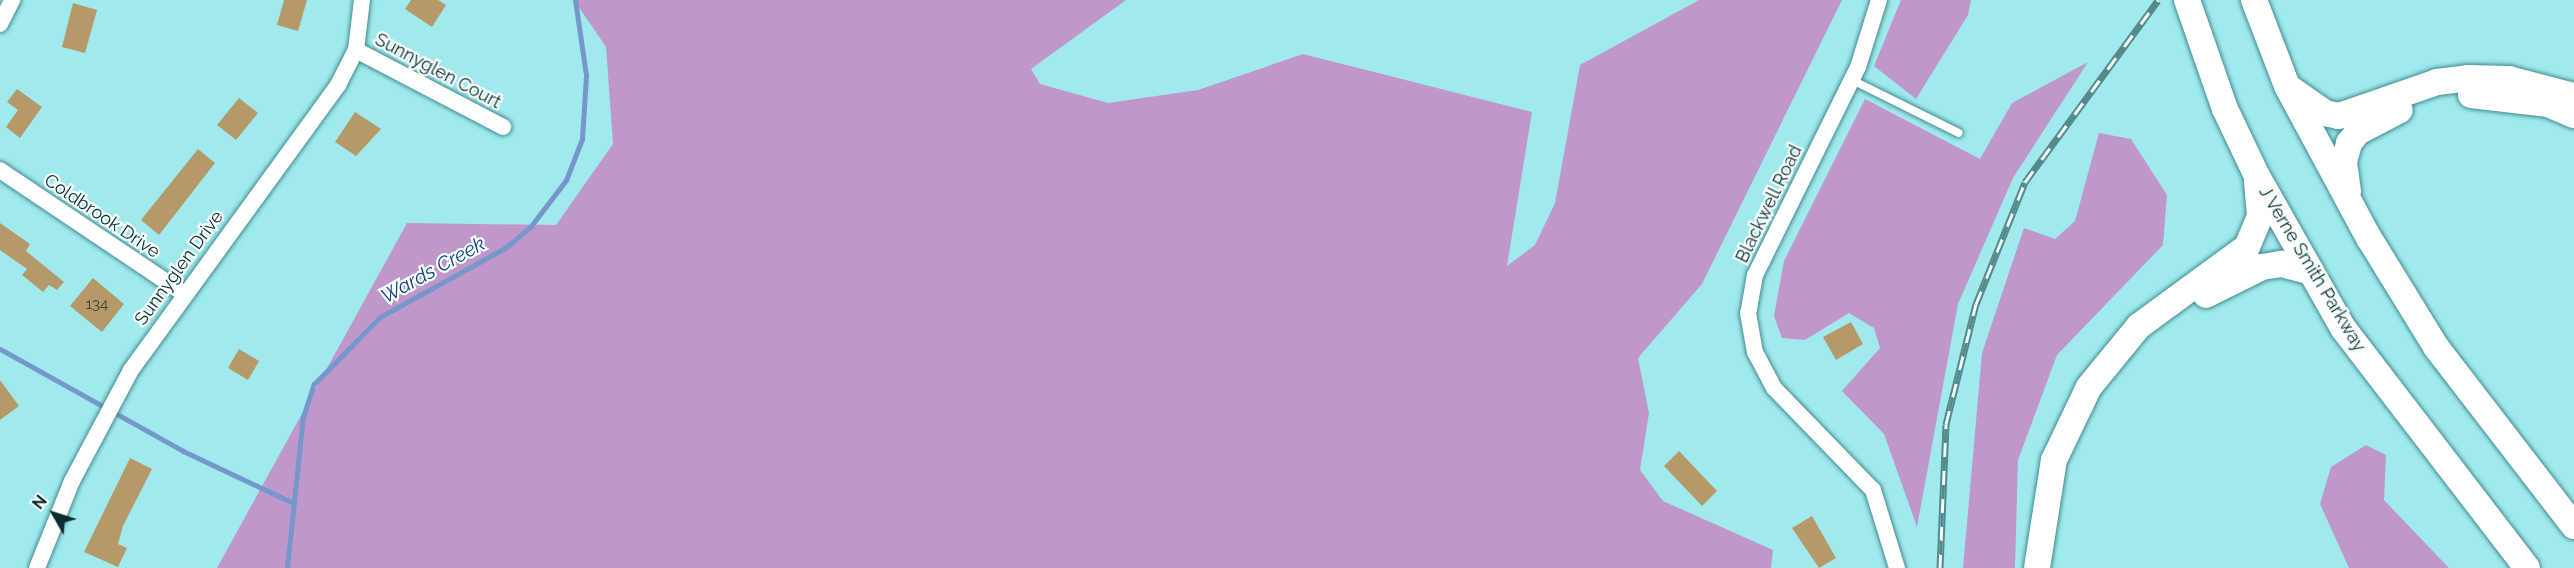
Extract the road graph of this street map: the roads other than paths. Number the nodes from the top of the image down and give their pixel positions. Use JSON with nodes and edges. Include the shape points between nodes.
{"nodes":[{"id":1,"x":12,"y":0,"type":"edge"},
{"id":2,"x":363,"y":0,"type":"edge"},
{"id":3,"x":1879,"y":0,"type":"edge"},
{"id":4,"x":2187,"y":0,"type":"edge"},
{"id":5,"x":2254,"y":0,"type":"edge"},
{"id":6,"x":0,"y":24,"type":"edge"},
{"id":7,"x":356,"y":50,"type":"junction"},
{"id":8,"x":1852,"y":80,"type":"junction"},
{"id":9,"x":2287,"y":86,"type":"junction"},
{"id":10,"x":2574,"y":96,"type":"edge"},
{"id":11,"x":2574,"y":115,"type":"edge"},
{"id":12,"x":503,"y":127,"type":"dead end"},
{"id":13,"x":1959,"y":133,"type":"dead end"},
{"id":14,"x":0,"y":170,"type":"edge"},
{"id":15,"x":2257,"y":176,"type":"junction"},
{"id":16,"x":2349,"y":200,"type":"junction"},
{"id":17,"x":2311,"y":272,"type":"junction"},
{"id":18,"x":183,"y":293,"type":"junction"},
{"id":19,"x":2574,"y":526,"type":"edge"},
{"id":20,"x":37,"y":568,"type":"edge"},
{"id":21,"x":1898,"y":568,"type":"edge"},
{"id":22,"x":2037,"y":568,"type":"edge"},
{"id":23,"x":2056,"y":568,"type":"edge"},
{"id":24,"x":2527,"y":568,"type":"edge"}],
"edges":[{"from":1,"to":6,"type":"street"},
{"from":2,"to":7,"type":"street","name":"Sunnyglen Drive"},
{"from":3,"to":8,"type":"street","name":"Blackwell Road","via":[[1870,40]]},
{"from":4,"to":15,"type":"main road","name":"J Verne Smith Parkway","via":[[2225,109]]},
{"from":5,"to":9,"type":"main road"},
{"from":7,"to":12,"type":"street","name":"Sunnyglen Court"},
{"from":7,"to":18,"type":"street","name":"Sunnyglen Drive","via":[[311,125]]},
{"from":8,"to":13,"type":"lane"},
{"from":8,"to":21,"type":"street","name":"Blackwell Road","via":[[1755,275],[1748,313],[1755,352],[1774,388],[1873,489]]},
{"from":9,"to":10,"type":"main road","via":[[2325,113],[2339,116],[2437,82],[2468,78],[2509,79]]},
{"from":9,"to":16,"type":"main road"},
{"from":11,"to":16,"type":"main road","via":[[2548,104],[2476,95],[2390,113],[2358,132],[2349,143],[2344,162]]},
{"from":14,"to":18,"type":"street","name":"Coldbrook Drive"},
{"from":15,"to":17,"type":"main road","name":"J Verne Smith Parkway"},
{"from":15,"to":22,"type":"main road","via":[[2260,216],[2253,240],[2139,326],[2101,370],[2068,425],[2046,495]]},
{"from":16,"to":19,"type":"main road","via":[[2436,347]]},
{"from":17,"to":23,"type":"main road","via":[[2282,264],[2232,280],[2173,317],[2133,354],[2103,395],[2075,450],[2057,517]]},
{"from":17,"to":24,"type":"main road","name":"J Verne Smith Parkway","via":[[2343,328],[2494,532]]},
{"from":18,"to":20,"type":"street","name":"Sunnyglen Drive","via":[[100,424]]}]}
